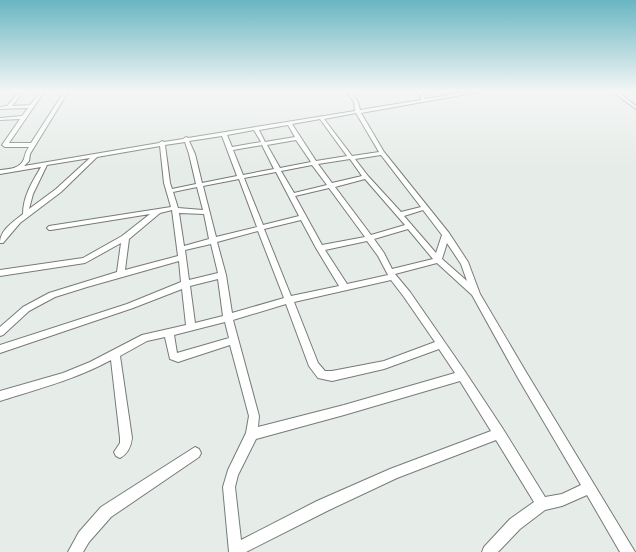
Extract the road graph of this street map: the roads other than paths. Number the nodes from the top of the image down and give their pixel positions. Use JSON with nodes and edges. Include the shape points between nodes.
{"nodes":[{"id":1,"x":23,"y":117,"type":"edge"},
{"id":2,"x":14,"y":118,"type":"edge"},
{"id":3,"x":50,"y":118,"type":"edge"},
{"id":4,"x":321,"y":118,"type":"joint"},
{"id":5,"x":361,"y":118,"type":"edge"},
{"id":6,"x":0,"y":119,"type":"edge"},
{"id":7,"x":289,"y":123,"type":"junction"},
{"id":8,"x":256,"y":129,"type":"junction"},
{"id":9,"x":224,"y":134,"type":"junction"},
{"id":10,"x":297,"y":138,"type":"junction"},
{"id":11,"x":186,"y":139,"type":"junction"},
{"id":12,"x":162,"y":143,"type":"junction"},
{"id":13,"x":264,"y":143,"type":"junction"},
{"id":14,"x":3,"y":145,"type":"edge"},
{"id":15,"x":33,"y":145,"type":"junction"},
{"id":16,"x":230,"y":149,"type":"junction"},
{"id":17,"x":382,"y":153,"type":"junction"},
{"id":18,"x":96,"y":155,"type":"junction"},
{"id":19,"x":352,"y":157,"type":"junction"},
{"id":20,"x":26,"y":161,"type":"junction"},
{"id":21,"x":312,"y":162,"type":"junction"},
{"id":22,"x":45,"y":164,"type":"junction"},
{"id":23,"x":36,"y":166,"type":"junction"},
{"id":24,"x":18,"y":169,"type":"junction"},
{"id":25,"x":279,"y":170,"type":"junction"},
{"id":26,"x":0,"y":172,"type":"edge"},
{"id":27,"x":366,"y":177,"type":"junction"},
{"id":28,"x":241,"y":178,"type":"junction"},
{"id":29,"x":199,"y":185,"type":"junction"},
{"id":30,"x":331,"y":185,"type":"junction"},
{"id":31,"x":170,"y":191,"type":"junction"},
{"id":32,"x":293,"y":195,"type":"junction"},
{"id":33,"x":424,"y":208,"type":"junction"},
{"id":34,"x":175,"y":209,"type":"junction"},
{"id":35,"x":158,"y":211,"type":"junction"},
{"id":36,"x":206,"y":212,"type":"junction"},
{"id":37,"x":26,"y":214,"type":"junction"},
{"id":38,"x":400,"y":215,"type":"junction"},
{"id":39,"x":303,"y":217,"type":"junction"},
{"id":40,"x":409,"y":226,"type":"junction"},
{"id":41,"x":51,"y":228,"type":"dead end"},
{"id":42,"x":262,"y":229,"type":"junction"},
{"id":43,"x":2,"y":234,"type":"edge"},
{"id":44,"x":446,"y":234,"type":"junction"},
{"id":45,"x":125,"y":238,"type":"junction"},
{"id":46,"x":370,"y":238,"type":"junction"},
{"id":47,"x":214,"y":240,"type":"junction"},
{"id":48,"x":0,"y":241,"type":"edge"},
{"id":49,"x":320,"y":248,"type":"junction"},
{"id":50,"x":181,"y":249,"type":"junction"},
{"id":51,"x":181,"y":258,"type":"junction"},
{"id":52,"x":438,"y":260,"type":"junction"},
{"id":53,"x":465,"y":264,"type":"junction"},
{"id":54,"x":450,"y":270,"type":"junction"},
{"id":55,"x":0,"y":273,"type":"edge"},
{"id":56,"x":392,"y":274,"type":"junction"},
{"id":57,"x":121,"y":275,"type":"junction"},
{"id":58,"x":222,"y":275,"type":"junction"},
{"id":59,"x":185,"y":284,"type":"junction"},
{"id":60,"x":344,"y":287,"type":"junction"},
{"id":61,"x":476,"y":294,"type":"junction"},
{"id":62,"x":289,"y":300,"type":"junction"},
{"id":63,"x":228,"y":318,"type":"junction"},
{"id":64,"x":191,"y":327,"type":"junction"},
{"id":65,"x":0,"y":332,"type":"edge"},
{"id":66,"x":169,"y":332,"type":"junction"},
{"id":67,"x":234,"y":340,"type":"junction"},
{"id":68,"x":441,"y":344,"type":"junction"},
{"id":69,"x":0,"y":349,"type":"edge"},
{"id":70,"x":115,"y":354,"type":"junction"},
{"id":71,"x":461,"y":376,"type":"junction"},
{"id":72,"x":0,"y":396,"type":"edge"},
{"id":73,"x":499,"y":433,"type":"junction"},
{"id":74,"x":252,"y":434,"type":"junction"},
{"id":75,"x":120,"y":452,"type":"dead end"},
{"id":76,"x":195,"y":453,"type":"dead end"},
{"id":77,"x":589,"y":488,"type":"junction"},
{"id":78,"x":542,"y":504,"type":"junction"},
{"id":79,"x":236,"y":551,"type":"edge"},
{"id":80,"x":75,"y":552,"type":"edge"},
{"id":81,"x":489,"y":552,"type":"edge"},
{"id":82,"x":628,"y":552,"type":"edge"}],
"edges":[{"from":1,"to":14,"type":"street"},
{"from":2,"to":6,"type":"street"},
{"from":3,"to":15,"type":"street"},
{"from":4,"to":7,"type":"street"},
{"from":4,"to":19,"type":"street"},
{"from":5,"to":17,"type":"street"},
{"from":7,"to":8,"type":"street"},
{"from":7,"to":10,"type":"street"},
{"from":8,"to":9,"type":"street"},
{"from":8,"to":13,"type":"street"},
{"from":9,"to":11,"type":"street"},
{"from":9,"to":16,"type":"street"},
{"from":10,"to":13,"type":"street"},
{"from":10,"to":21,"type":"street"},
{"from":11,"to":12,"type":"street"},
{"from":11,"to":29,"type":"street"},
{"from":12,"to":18,"type":"street"},
{"from":12,"to":31,"type":"street"},
{"from":13,"to":16,"type":"street"},
{"from":13,"to":25,"type":"street"},
{"from":14,"to":15,"type":"street"},
{"from":15,"to":20,"type":"street"},
{"from":16,"to":28,"type":"street"},
{"from":17,"to":19,"type":"street"},
{"from":17,"to":33,"type":"street"},
{"from":18,"to":22,"type":"street"},
{"from":18,"to":37,"type":"street","via":[[58,190]]},
{"from":19,"to":21,"type":"street"},
{"from":19,"to":27,"type":"street"},
{"from":20,"to":23,"type":"street"},
{"from":20,"to":24,"type":"street"},
{"from":21,"to":25,"type":"street"},
{"from":21,"to":30,"type":"street"},
{"from":22,"to":23,"type":"street"},
{"from":22,"to":37,"type":"street","via":[[26,204]]},
{"from":23,"to":24,"type":"street"},
{"from":24,"to":26,"type":"street"},
{"from":25,"to":28,"type":"street"},
{"from":25,"to":32,"type":"street"},
{"from":27,"to":30,"type":"street"},
{"from":27,"to":38,"type":"street"},
{"from":28,"to":29,"type":"street"},
{"from":28,"to":42,"type":"street"},
{"from":29,"to":31,"type":"street"},
{"from":29,"to":36,"type":"street"},
{"from":30,"to":32,"type":"street"},
{"from":30,"to":46,"type":"street"},
{"from":31,"to":34,"type":"street"},
{"from":32,"to":39,"type":"street"},
{"from":33,"to":38,"type":"street"},
{"from":33,"to":44,"type":"street"},
{"from":34,"to":35,"type":"street"},
{"from":34,"to":36,"type":"street","via":[[184,212]]},
{"from":34,"to":50,"type":"street"},
{"from":35,"to":41,"type":"street"},
{"from":35,"to":45,"type":"street"},
{"from":36,"to":47,"type":"street"},
{"from":37,"to":43,"type":"street"},
{"from":38,"to":40,"type":"street"},
{"from":39,"to":42,"type":"street"},
{"from":39,"to":49,"type":"street"},
{"from":40,"to":46,"type":"street"},
{"from":40,"to":52,"type":"street"},
{"from":42,"to":47,"type":"street"},
{"from":42,"to":62,"type":"street"},
{"from":43,"to":48,"type":"street"},
{"from":44,"to":52,"type":"street"},
{"from":44,"to":53,"type":"street"},
{"from":45,"to":55,"type":"street","via":[[85,260]]},
{"from":45,"to":57,"type":"street"},
{"from":46,"to":49,"type":"street"},
{"from":46,"to":56,"type":"street"},
{"from":47,"to":50,"type":"street"},
{"from":47,"to":58,"type":"street"},
{"from":49,"to":60,"type":"street"},
{"from":50,"to":51,"type":"street"},
{"from":51,"to":57,"type":"street"},
{"from":51,"to":59,"type":"street"},
{"from":52,"to":54,"type":"street"},
{"from":52,"to":56,"type":"street"},
{"from":53,"to":54,"type":"street"},
{"from":53,"to":61,"type":"street"},
{"from":54,"to":61,"type":"street"},
{"from":56,"to":60,"type":"street"},
{"from":56,"to":68,"type":"street"},
{"from":57,"to":65,"type":"street","via":[[70,288],[41,300]]},
{"from":58,"to":59,"type":"street"},
{"from":58,"to":63,"type":"street"},
{"from":59,"to":64,"type":"street"},
{"from":59,"to":69,"type":"street","via":[[152,298]]},
{"from":60,"to":62,"type":"street"},
{"from":61,"to":77,"type":"street"},
{"from":62,"to":63,"type":"street"},
{"from":62,"to":68,"type":"street","via":[[314,366],[322,375],[332,376],[384,365]]},
{"from":63,"to":64,"type":"street"},
{"from":63,"to":67,"type":"street"},
{"from":64,"to":66,"type":"street"},
{"from":66,"to":67,"type":"street","via":[[173,356],[178,358]]},
{"from":66,"to":70,"type":"street","via":[[145,338]]},
{"from":67,"to":74,"type":"street","via":[[254,416]]},
{"from":68,"to":71,"type":"street"},
{"from":70,"to":72,"type":"street","via":[[64,377]]},
{"from":70,"to":75,"type":"street","via":[[126,438]]},
{"from":71,"to":73,"type":"street"},
{"from":71,"to":74,"type":"street"},
{"from":73,"to":78,"type":"street"},
{"from":73,"to":79,"type":"street","via":[[387,477],[322,506]]},
{"from":74,"to":79,"type":"street","via":[[236,463],[229,487]]},
{"from":76,"to":80,"type":"street","via":[[106,512],[84,537]]},
{"from":77,"to":78,"type":"street","via":[[569,498]]},
{"from":77,"to":82,"type":"street"},
{"from":78,"to":81,"type":"street","via":[[515,524]]}]}
